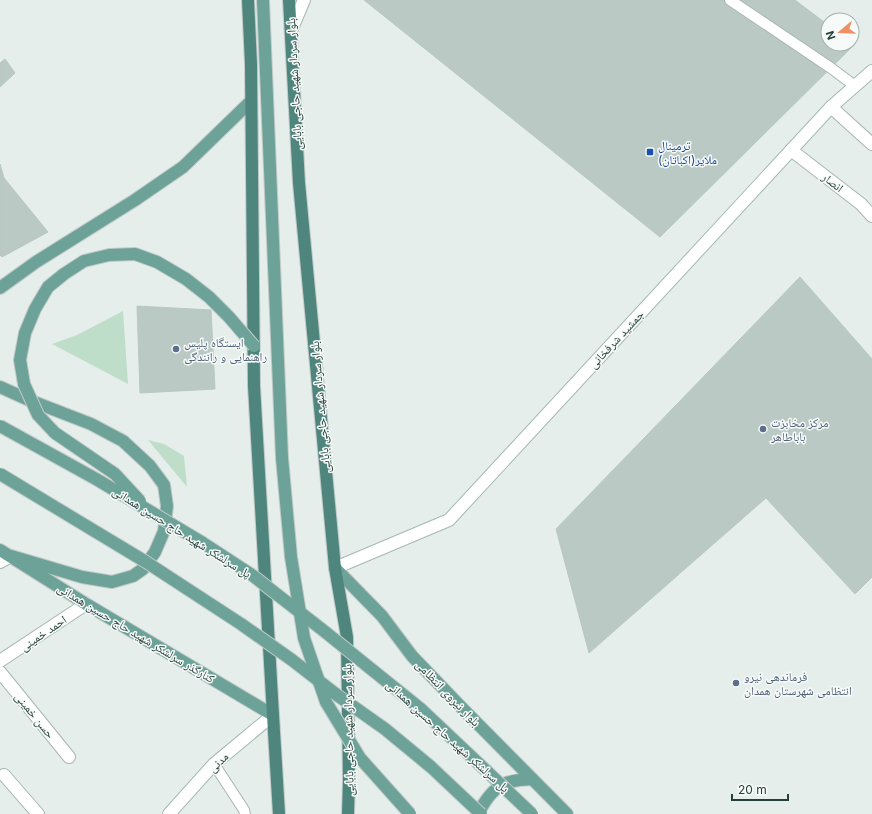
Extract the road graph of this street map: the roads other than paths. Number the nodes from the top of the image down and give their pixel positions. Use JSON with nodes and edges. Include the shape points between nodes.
{"nodes":[{"id":1,"x":248,"y":0,"type":"edge"},
{"id":2,"x":263,"y":0,"type":"edge"},
{"id":3,"x":289,"y":0,"type":"edge"},
{"id":4,"x":304,"y":0,"type":"edge"},
{"id":5,"x":730,"y":0,"type":"edge"},
{"id":6,"x":291,"y":31,"type":"junction"},
{"id":7,"x":872,"y":71,"type":"edge"},
{"id":8,"x":855,"y":86,"type":"junction"},
{"id":9,"x":251,"y":101,"type":"junction"},
{"id":10,"x":831,"y":107,"type":"junction"},
{"id":11,"x":872,"y":144,"type":"edge"},
{"id":12,"x":791,"y":150,"type":"junction"},
{"id":13,"x":872,"y":216,"type":"edge"},
{"id":14,"x":0,"y":288,"type":"edge"},
{"id":15,"x":254,"y":346,"type":"junction"},
{"id":16,"x":0,"y":387,"type":"edge"},
{"id":17,"x":0,"y":426,"type":"edge"},
{"id":18,"x":0,"y":474,"type":"edge"},
{"id":19,"x":151,"y":512,"type":"junction"},
{"id":20,"x":0,"y":550,"type":"edge"},
{"id":21,"x":11,"y":556,"type":"junction"},
{"id":22,"x":0,"y":562,"type":"edge"},
{"id":23,"x":335,"y":568,"type":"junction"},
{"id":24,"x":86,"y":604,"type":"junction"},
{"id":25,"x":0,"y":661,"type":"edge"},
{"id":26,"x":0,"y":672,"type":"edge"},
{"id":27,"x":272,"y":715,"type":"junction"},
{"id":28,"x":70,"y":757,"type":"dead end"},
{"id":29,"x":214,"y":764,"type":"junction"},
{"id":30,"x":4,"y":775,"type":"dead end"},
{"id":31,"x":532,"y":779,"type":"junction"},
{"id":32,"x":38,"y":814,"type":"edge"},
{"id":33,"x":169,"y":814,"type":"edge"},
{"id":34,"x":245,"y":814,"type":"edge"},
{"id":35,"x":279,"y":814,"type":"edge"},
{"id":36,"x":348,"y":814,"type":"edge"},
{"id":37,"x":410,"y":814,"type":"edge"},
{"id":38,"x":480,"y":814,"type":"edge"},
{"id":39,"x":532,"y":814,"type":"edge"},
{"id":40,"x":566,"y":814,"type":"edge"}],
"edges":[{"from":1,"to":9,"type":"highway"},
{"from":2,"to":37,"type":"main road","bridge":true,"via":[[282,458],[291,557],[304,638],[326,702],[360,758]]},
{"from":3,"to":6,"type":"highway","name":"بلوار سردار شهید حاجی بابایی"},
{"from":4,"to":6,"type":"main road"},
{"from":5,"to":8,"type":"lane"},
{"from":6,"to":23,"type":"highway","name":"بلوار سردار شهید حاجی بابایی","via":[[299,184]]},
{"from":7,"to":8,"type":"main road","name":"جمشید شرفخانی"},
{"from":8,"to":10,"type":"main road","name":"جمشید شرفخانی"},
{"from":9,"to":14,"type":"main road","via":[[183,167]]},
{"from":9,"to":15,"type":"highway"},
{"from":10,"to":11,"type":"main road"},
{"from":10,"to":12,"type":"main road","name":"جمشید شرفخانی"},
{"from":12,"to":13,"type":"main road","name":"انصار","via":[[861,204]]},
{"from":12,"to":23,"type":"main road","name":"جمشید شرفخانی","via":[[449,520]]},
{"from":15,"to":19,"type":"main road","bridge":true,"via":[[209,297],[186,279],[157,262],[135,254],[109,255],[84,261],[48,287],[25,333],[20,360],[24,384],[38,415],[55,433],[115,474]]},
{"from":15,"to":27,"type":"highway"},
{"from":16,"to":21,"type":"main road","via":[[91,424],[123,441],[150,466],[164,484],[167,506],[164,531],[155,552],[143,569],[132,576],[112,582],[90,579]]},
{"from":17,"to":19,"type":"main road","name":"پل سرلشکر شهید حاج حسین همدانی","bridge":true},
{"from":18,"to":38,"type":"main road","bridge":true,"via":[[146,562],[292,660],[385,729],[431,767]]},
{"from":19,"to":39,"type":"main road","name":"پل سرلشکر شهید حاج حسین همدانی","bridge":true,"via":[[252,575],[324,631],[422,710]]},
{"from":20,"to":21,"type":"main road","name":"کنارگذر سرلشکر شهید حاج حسین همدانی"},
{"from":21,"to":22,"type":"main road"},
{"from":21,"to":24,"type":"main road","name":"کنارگذر سرلشکر شهید حاج حسین همدانی"},
{"from":23,"to":31,"type":"main road","name":"بلوار نیروی انتظامی","via":[[382,616],[412,656]]},
{"from":23,"to":36,"type":"highway","name":"بلوار سردار شهید حاجی بابایی","via":[[347,637]]},
{"from":24,"to":25,"type":"main road","name":"احمد خمینی"},
{"from":24,"to":27,"type":"main road","name":"کنارگذر سرلشکر شهید حاج حسین همدانی"},
{"from":26,"to":28,"type":"main road","name":"حسن خمینی"},
{"from":27,"to":29,"type":"main road","name":"مدنی"},
{"from":27,"to":35,"type":"highway"},
{"from":29,"to":33,"type":"main road","name":"مدنی"},
{"from":29,"to":34,"type":"lane"},
{"from":30,"to":32,"type":"main road"},
{"from":31,"to":38,"type":"main road","via":[[505,784],[483,803]]},
{"from":31,"to":40,"type":"main road","name":"بلوار نیروی انتظامی"}]}
